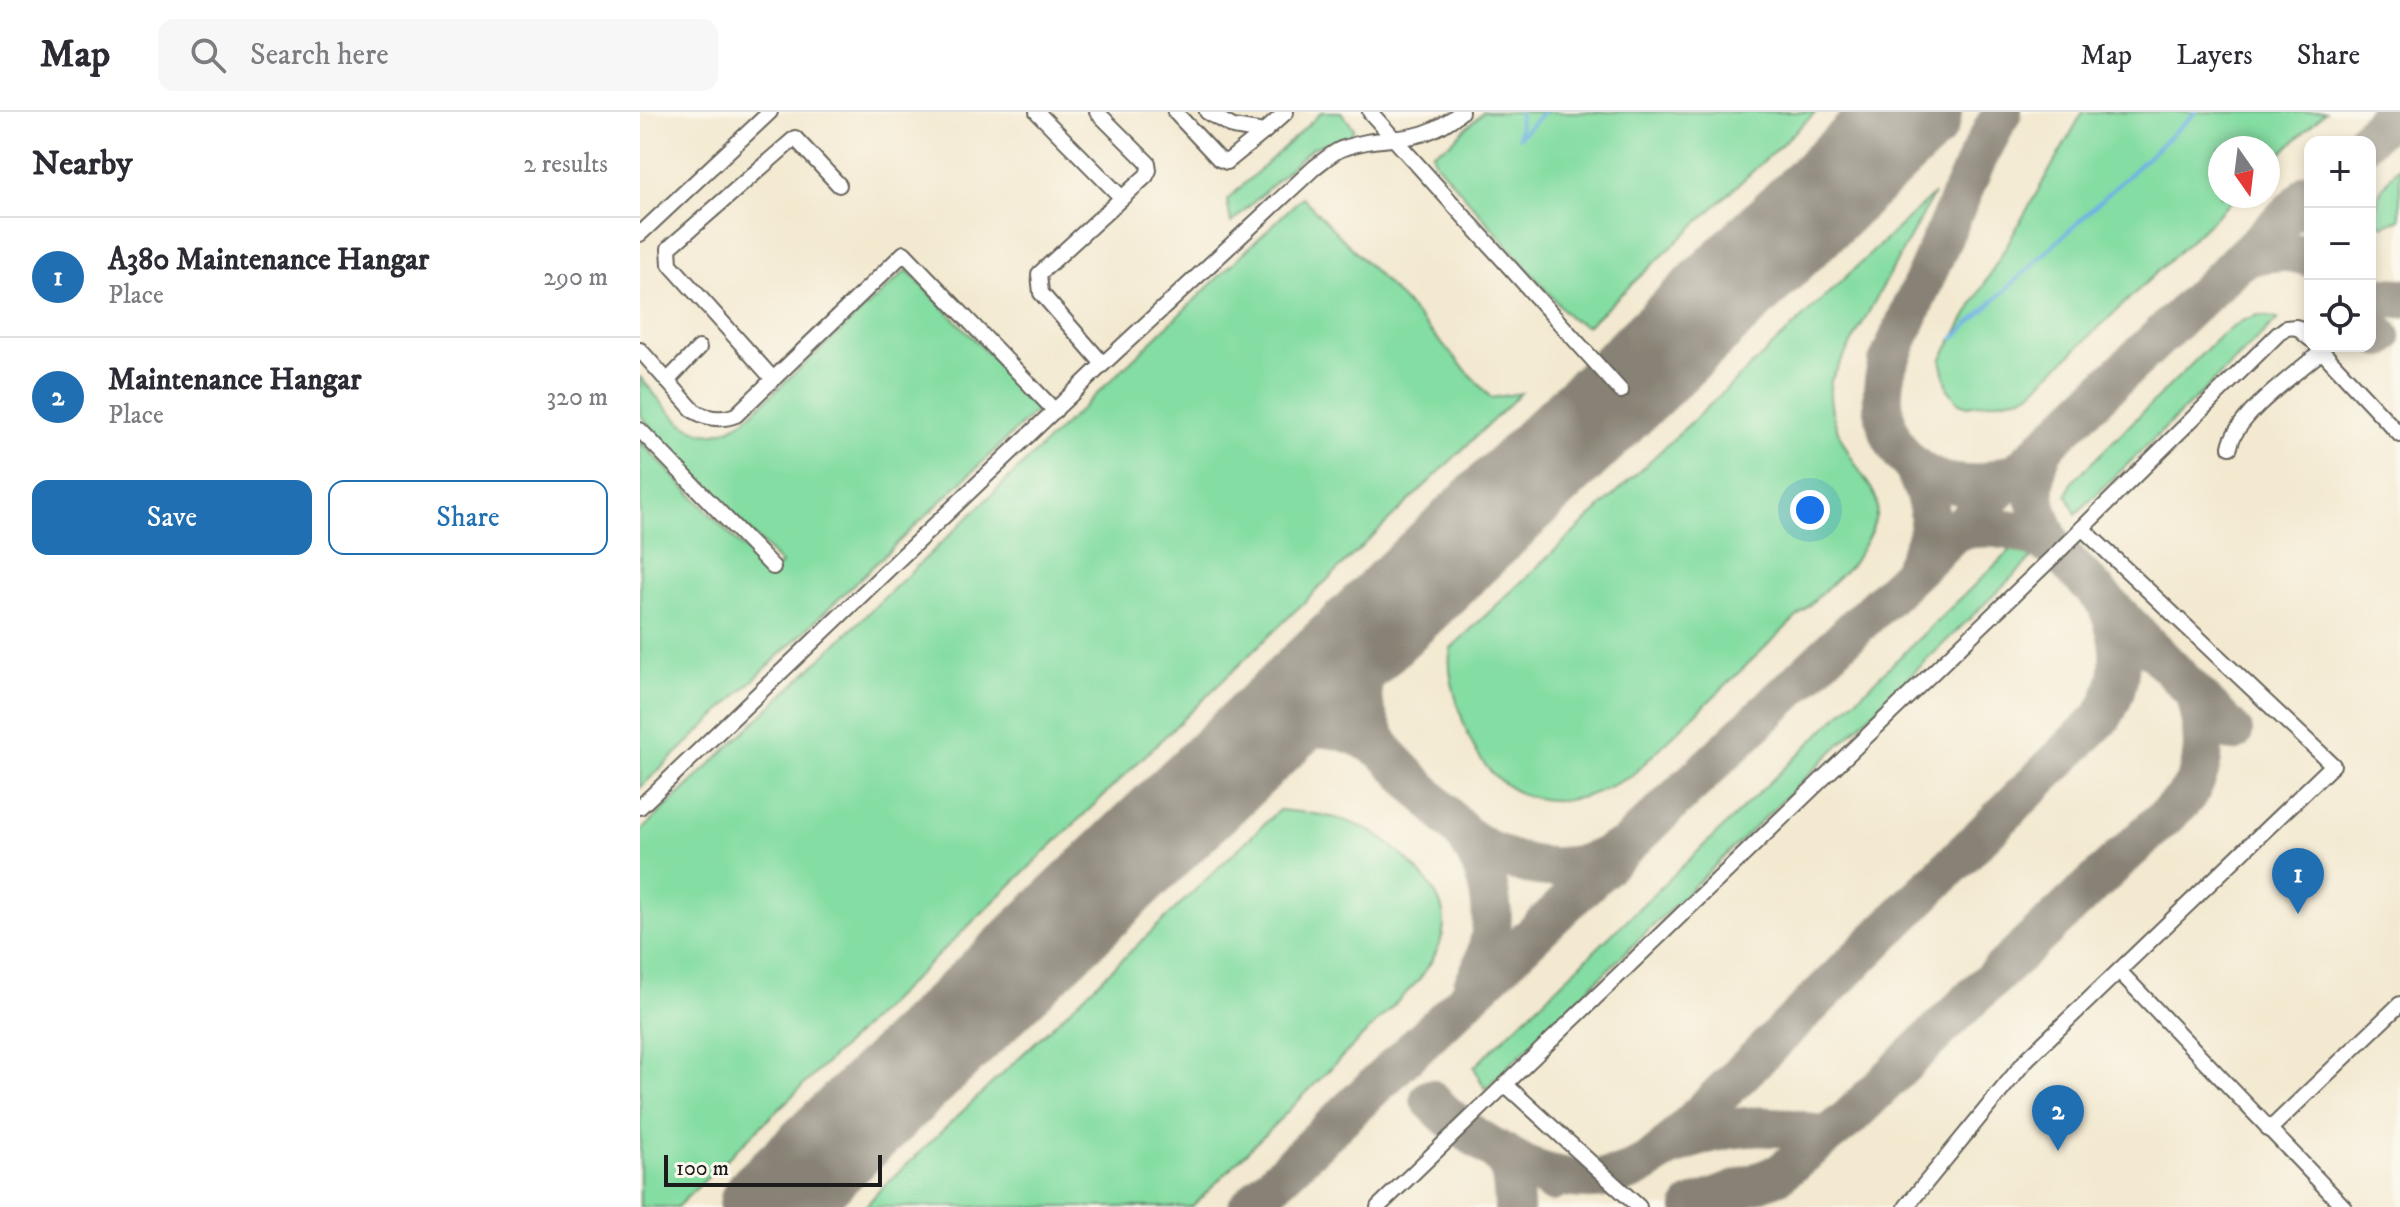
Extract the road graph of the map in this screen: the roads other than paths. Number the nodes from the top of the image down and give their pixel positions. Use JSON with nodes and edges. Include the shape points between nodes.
{"nodes":[{"id":1,"x":770,"y":112,"type":"edge"},
{"id":2,"x":1037,"y":112,"type":"edge"},
{"id":3,"x":1097,"y":112,"type":"edge"},
{"id":4,"x":1175,"y":112,"type":"edge"},
{"id":5,"x":1207,"y":112,"type":"edge"},
{"id":6,"x":1286,"y":112,"type":"edge"},
{"id":7,"x":1370,"y":112,"type":"edge"},
{"id":8,"x":1461,"y":112,"type":"edge"},
{"id":9,"x":1264,"y":132,"type":"junction"},
{"id":10,"x":1395,"y":140,"type":"junction"},
{"id":11,"x":839,"y":185,"type":"dead end"},
{"id":12,"x":1122,"y":198,"type":"junction"},
{"id":13,"x":640,"y":234,"type":"edge"},
{"id":14,"x":2304,"y":334,"type":"edge"},
{"id":15,"x":699,"y":348,"type":"dead end"},
{"id":16,"x":640,"y":350,"type":"edge"},
{"id":17,"x":2316,"y":352,"type":"edge"},
{"id":18,"x":2324,"y":352,"type":"edge"},
{"id":19,"x":1103,"y":364,"type":"junction"},
{"id":20,"x":773,"y":379,"type":"junction"},
{"id":21,"x":667,"y":381,"type":"junction"},
{"id":22,"x":1621,"y":391,"type":"dead end"},
{"id":23,"x":1055,"y":411,"type":"junction"},
{"id":24,"x":640,"y":430,"type":"edge"},
{"id":25,"x":2400,"y":435,"type":"edge"},
{"id":26,"x":2230,"y":447,"type":"dead end"},
{"id":27,"x":2082,"y":528,"type":"junction"},
{"id":28,"x":773,"y":567,"type":"dead end"},
{"id":29,"x":640,"y":807,"type":"edge"},
{"id":30,"x":2119,"y":971,"type":"junction"},
{"id":31,"x":2400,"y":1004,"type":"edge"},
{"id":32,"x":1506,"y":1085,"type":"junction"},
{"id":33,"x":2269,"y":1130,"type":"junction"},
{"id":34,"x":1378,"y":1207,"type":"edge"},
{"id":35,"x":1639,"y":1207,"type":"edge"},
{"id":36,"x":1906,"y":1207,"type":"edge"},
{"id":37,"x":2344,"y":1207,"type":"edge"}],
"edges":[{"from":1,"to":13,"type":"lane"},
{"from":2,"to":12,"type":"lane"},
{"from":3,"to":12,"type":"lane","via":[[1148,163],[1146,176]]},
{"from":4,"to":9,"type":"lane","via":[[1227,162]]},
{"from":5,"to":9,"type":"lane","via":[[1233,127]]},
{"from":6,"to":9,"type":"lane"},
{"from":7,"to":10,"type":"lane"},
{"from":8,"to":10,"type":"lane","via":[[1425,135]]},
{"from":10,"to":19,"type":"lane","via":[[1339,150],[1315,167]]},
{"from":10,"to":22,"type":"lane"},
{"from":11,"to":20,"type":"lane","via":[[795,138],[669,248],[670,264]]},
{"from":12,"to":19,"type":"lane","via":[[1039,274],[1041,293]]},
{"from":14,"to":27,"type":"lane","via":[[2296,327],[2278,334]]},
{"from":15,"to":21,"type":"lane"},
{"from":16,"to":21,"type":"lane"},
{"from":17,"to":26,"type":"lane","via":[[2244,419]]},
{"from":18,"to":25,"type":"lane"},
{"from":19,"to":23,"type":"lane"},
{"from":20,"to":21,"type":"lane","via":[[726,419],[694,411]]},
{"from":20,"to":23,"type":"lane","via":[[904,253]]},
{"from":23,"to":29,"type":"lane"},
{"from":24,"to":28,"type":"lane"},
{"from":27,"to":30,"type":"lane","via":[[2333,765]]},
{"from":27,"to":32,"type":"lane"},
{"from":30,"to":33,"type":"lane"},
{"from":30,"to":36,"type":"lane","via":[[2027,1059]]},
{"from":31,"to":33,"type":"lane"},
{"from":32,"to":34,"type":"lane"},
{"from":32,"to":35,"type":"lane"},
{"from":33,"to":37,"type":"lane"}]}
